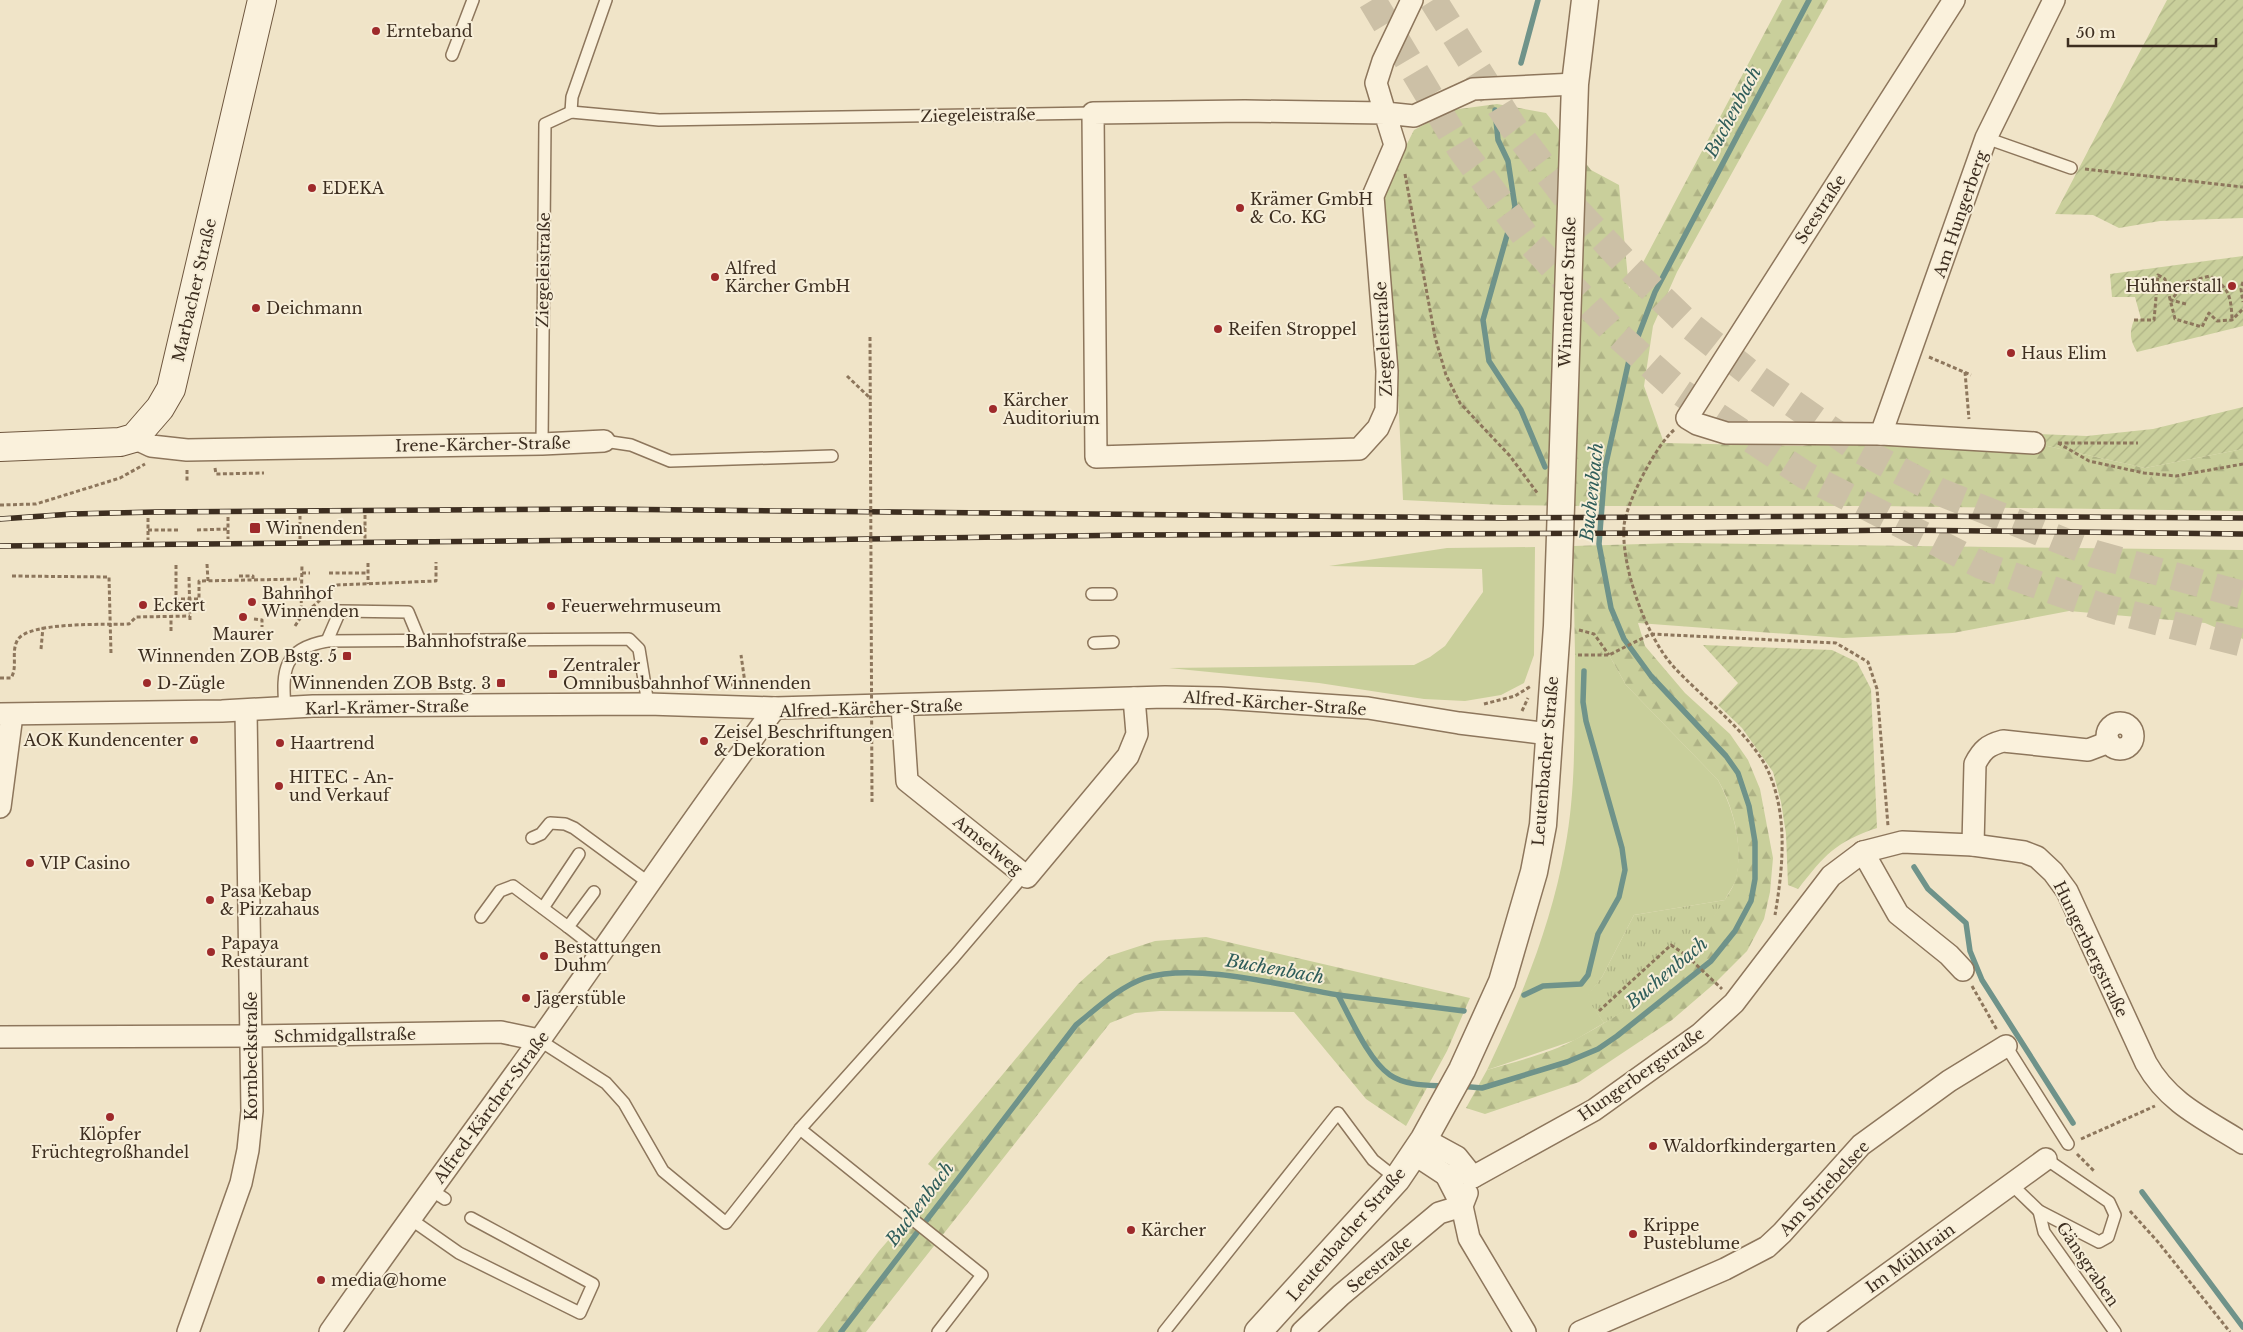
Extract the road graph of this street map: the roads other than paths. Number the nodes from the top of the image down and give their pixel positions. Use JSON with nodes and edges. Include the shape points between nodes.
{"nodes":[{"id":1,"x":262,"y":0,"type":"edge"},
{"id":2,"x":472,"y":0,"type":"edge"},
{"id":3,"x":606,"y":0,"type":"edge"},
{"id":4,"x":1412,"y":0,"type":"edge"},
{"id":5,"x":1584,"y":0,"type":"edge"},
{"id":6,"x":1954,"y":0,"type":"edge"},
{"id":7,"x":2054,"y":0,"type":"edge"},
{"id":8,"x":452,"y":54,"type":"dead end"},
{"id":9,"x":1575,"y":84,"type":"junction"},
{"id":10,"x":571,"y":112,"type":"junction"},
{"id":11,"x":1093,"y":113,"type":"junction"},
{"id":12,"x":1385,"y":113,"type":"junction"},
{"id":13,"x":1986,"y":138,"type":"junction"},
{"id":14,"x":2071,"y":168,"type":"road end"},
{"id":15,"x":1881,"y":434,"type":"junction"},
{"id":16,"x":134,"y":438,"type":"junction"},
{"id":17,"x":604,"y":441,"type":"joint"},
{"id":18,"x":2034,"y":443,"type":"road end"},
{"id":19,"x":542,"y":444,"type":"junction"},
{"id":20,"x":0,"y":447,"type":"edge"},
{"id":21,"x":832,"y":456,"type":"dead end"},
{"id":22,"x":1559,"y":585,"type":"joint"},
{"id":23,"x":1092,"y":594,"type":"dead end"},
{"id":24,"x":1111,"y":594,"type":"dead end"},
{"id":25,"x":327,"y":641,"type":"junction"},
{"id":26,"x":420,"y":641,"type":"junction"},
{"id":27,"x":1113,"y":642,"type":"dead end"},
{"id":28,"x":1094,"y":644,"type":"dead end"},
{"id":29,"x":1134,"y":698,"type":"junction"},
{"id":30,"x":648,"y":704,"type":"junction"},
{"id":31,"x":902,"y":706,"type":"junction"},
{"id":32,"x":285,"y":708,"type":"junction"},
{"id":33,"x":775,"y":708,"type":"junction"},
{"id":34,"x":246,"y":710,"type":"junction"},
{"id":35,"x":6,"y":715,"type":"edge"},
{"id":36,"x":1549,"y":734,"type":"junction"},
{"id":37,"x":2109,"y":742,"type":"dead end"},
{"id":38,"x":0,"y":806,"type":"edge"},
{"id":39,"x":532,"y":838,"type":"dead end"},
{"id":40,"x":1973,"y":845,"type":"junction"},
{"id":41,"x":1863,"y":852,"type":"junction"},
{"id":42,"x":579,"y":854,"type":"dead end"},
{"id":43,"x":1024,"y":875,"type":"junction"},
{"id":44,"x":649,"y":883,"type":"junction"},
{"id":45,"x":594,"y":892,"type":"dead end"},
{"id":46,"x":543,"y":908,"type":"junction"},
{"id":47,"x":481,"y":916,"type":"dead end"},
{"id":48,"x":568,"y":927,"type":"junction"},
{"id":49,"x":600,"y":952,"type":"junction"},
{"id":50,"x":1963,"y":970,"type":"road end"},
{"id":51,"x":252,"y":1036,"type":"junction"},
{"id":52,"x":0,"y":1037,"type":"edge"},
{"id":53,"x":539,"y":1040,"type":"junction"},
{"id":54,"x":2006,"y":1046,"type":"joint"},
{"id":55,"x":800,"y":1130,"type":"junction"},
{"id":56,"x":2243,"y":1143,"type":"edge"},
{"id":57,"x":2068,"y":1144,"type":"road end"},
{"id":58,"x":1419,"y":1147,"type":"junction"},
{"id":59,"x":2046,"y":1159,"type":"joint"},
{"id":60,"x":1446,"y":1174,"type":"junction"},
{"id":61,"x":1473,"y":1177,"type":"junction"},
{"id":62,"x":1397,"y":1179,"type":"junction"},
{"id":63,"x":2012,"y":1184,"type":"junction"},
{"id":64,"x":1462,"y":1206,"type":"junction"},
{"id":65,"x":2039,"y":1211,"type":"junction"},
{"id":66,"x":409,"y":1218,"type":"junction"},
{"id":67,"x":471,"y":1218,"type":"dead end"},
{"id":68,"x":333,"y":1331,"type":"edge"},
{"id":69,"x":188,"y":1332,"type":"edge"},
{"id":70,"x":938,"y":1332,"type":"edge"},
{"id":71,"x":1164,"y":1332,"type":"edge"},
{"id":72,"x":1258,"y":1332,"type":"edge"},
{"id":73,"x":1302,"y":1332,"type":"edge"},
{"id":74,"x":1525,"y":1332,"type":"edge"},
{"id":75,"x":1580,"y":1332,"type":"edge"},
{"id":76,"x":1808,"y":1332,"type":"edge"},
{"id":77,"x":2115,"y":1332,"type":"edge"}],
"edges":[{"from":1,"to":16,"type":"main road","name":"Marbacher Straße","via":[[171,389],[160,408]]},
{"from":2,"to":8,"type":"lane"},
{"from":3,"to":10,"type":"lane","via":[[572,97]]},
{"from":4,"to":12,"type":"street","via":[[1376,83]]},
{"from":5,"to":9,"type":"street","name":"Winnender Straße"},
{"from":6,"to":15,"type":"street","name":"Seestraße","via":[[1687,418],[1726,433]]},
{"from":7,"to":13,"type":"street","name":"Am Hungerberg"},
{"from":9,"to":12,"type":"street","name":"Ziegeleistraße","via":[[1473,89],[1414,116]]},
{"from":9,"to":22,"type":"street","name":"Winnender Straße"},
{"from":10,"to":11,"type":"lane","name":"Ziegeleistraße","via":[[659,120]]},
{"from":10,"to":19,"type":"lane","name":"Ziegeleistraße","via":[[546,124]]},
{"from":11,"to":12,"type":"street","name":"Ziegeleistraße"},
{"from":11,"to":12,"type":"street","name":"Ziegeleistraße","via":[[1096,457],[1358,449],[1378,428],[1386,410],[1387,371],[1373,196],[1395,145]]},
{"from":13,"to":14,"type":"lane"},
{"from":13,"to":15,"type":"street","name":"Am Hungerberg"},
{"from":15,"to":18,"type":"street"},
{"from":16,"to":19,"type":"street","name":"Irene-Kärcher-Straße","via":[[151,446],[172,450]]},
{"from":16,"to":20,"type":"main road","via":[[108,444]]},
{"from":17,"to":19,"type":"street","name":"Irene-Kärcher-Straße"},
{"from":17,"to":21,"type":"lane","name":"Irene-Kärcher-Straße","via":[[631,446],[670,461]]},
{"from":22,"to":36,"type":"street","name":"Leutenbacher Straße"},
{"from":23,"to":24,"type":"lane"},
{"from":25,"to":26,"type":"lane","name":"Bahnhofstraße"},
{"from":25,"to":26,"type":"lane","via":[[340,611],[408,612]]},
{"from":25,"to":32,"type":"lane","name":"Bahnhofstraße","via":[[310,644],[296,653],[285,669]]},
{"from":26,"to":30,"type":"lane","name":"Bahnhofstraße","via":[[629,639],[639,649]]},
{"from":27,"to":28,"type":"lane"},
{"from":29,"to":31,"type":"street","name":"Alfred-Kärcher-Straße"},
{"from":29,"to":36,"type":"street","name":"Alfred-Kärcher-Straße","via":[[1220,698],[1368,708]]},
{"from":29,"to":43,"type":"street","name":"Amselweg","via":[[1137,734],[1128,756],[1028,877]]},
{"from":30,"to":32,"type":"street","name":"Karl-Krämer-Straße"},
{"from":30,"to":33,"type":"street","name":"Karl-Krämer-Straße"},
{"from":31,"to":33,"type":"street","name":"Alfred-Kärcher-Straße"},
{"from":31,"to":43,"type":"street","name":"Amselweg","via":[[907,781]]},
{"from":32,"to":34,"type":"street","name":"Karl-Krämer-Straße"},
{"from":33,"to":44,"type":"street","name":"Alfred-Kärcher-Straße"},
{"from":34,"to":35,"type":"street","name":"Karl-Krämer-Straße"},
{"from":34,"to":51,"type":"street","name":"Kornbeckstraße"},
{"from":35,"to":38,"type":"street"},
{"from":36,"to":58,"type":"street","name":"Leutenbacher Straße","via":[[1543,824],[1534,872],[1502,982],[1462,1070]]},
{"from":37,"to":40,"type":"street","via":[[2088,750],[2004,742],[1990,745],[1980,753],[1975,764]]},
{"from":39,"to":44,"type":"lane","via":[[550,824],[565,824]]},
{"from":40,"to":41,"type":"street","name":"Hungerbergstraße","via":[[1890,844]]},
{"from":40,"to":56,"type":"street","name":"Hungerbergstraße","via":[[2024,852],[2037,857],[2053,872],[2067,891],[2156,1082],[2172,1098]]},
{"from":41,"to":50,"type":"street","via":[[1898,914]]},
{"from":41,"to":61,"type":"street","name":"Hungerbergstraße","via":[[1831,876],[1734,1003],[1700,1034],[1594,1110]]},
{"from":42,"to":46,"type":"lane"},
{"from":43,"to":55,"type":"lane"},
{"from":44,"to":49,"type":"street","name":"Alfred-Kärcher-Straße"},
{"from":45,"to":48,"type":"lane"},
{"from":46,"to":47,"type":"lane","via":[[513,886],[500,892]]},
{"from":46,"to":48,"type":"lane"},
{"from":48,"to":49,"type":"lane"},
{"from":49,"to":53,"type":"street","name":"Alfred-Kärcher-Straße"},
{"from":51,"to":52,"type":"street","name":"Schmidgallstraße"},
{"from":51,"to":53,"type":"street","name":"Schmidgallstraße","via":[[500,1032]]},
{"from":51,"to":69,"type":"street","name":"Kornbeckstraße","via":[[252,1111],[241,1183]]},
{"from":53,"to":55,"type":"lane","via":[[606,1083],[624,1103],[663,1171],[726,1223]]},
{"from":53,"to":66,"type":"street","name":"Alfred-Kärcher-Straße","via":[[438,1195]]},
{"from":54,"to":57,"type":"lane"},
{"from":54,"to":75,"type":"street","name":"Am Striebelsee","via":[[1949,1081],[1861,1145],[1767,1247],[1725,1269]]},
{"from":55,"to":70,"type":"lane","via":[[982,1275]]},
{"from":58,"to":60,"type":"street"},
{"from":58,"to":61,"type":"street","via":[[1457,1157]]},
{"from":58,"to":62,"type":"street","name":"Leutenbacher Straße"},
{"from":59,"to":63,"type":"street","name":"Im Mühlrain"},
{"from":59,"to":65,"type":"lane","name":"Im Mühlrain","via":[[2109,1202],[2115,1215],[2108,1237],[2099,1242]]},
{"from":60,"to":61,"type":"street"},
{"from":60,"to":64,"type":"street"},
{"from":61,"to":64,"type":"street"},
{"from":62,"to":71,"type":"lane","via":[[1373,1160],[1338,1113]]},
{"from":62,"to":72,"type":"street","name":"Leutenbacher Straße"},
{"from":63,"to":65,"type":"lane","name":"Im Mühlrain"},
{"from":63,"to":76,"type":"street","name":"Im Mühlrain"},
{"from":64,"to":73,"type":"street","name":"Seestraße","via":[[1439,1213]]},
{"from":64,"to":74,"type":"street","via":[[1469,1238]]},
{"from":65,"to":77,"type":"lane","name":"Gänsgraben","via":[[2044,1232]]},
{"from":66,"to":67,"type":"lane","via":[[459,1252],[580,1313],[592,1284]]},
{"from":66,"to":68,"type":"street","name":"Alfred-Kärcher-Straße"}]}
